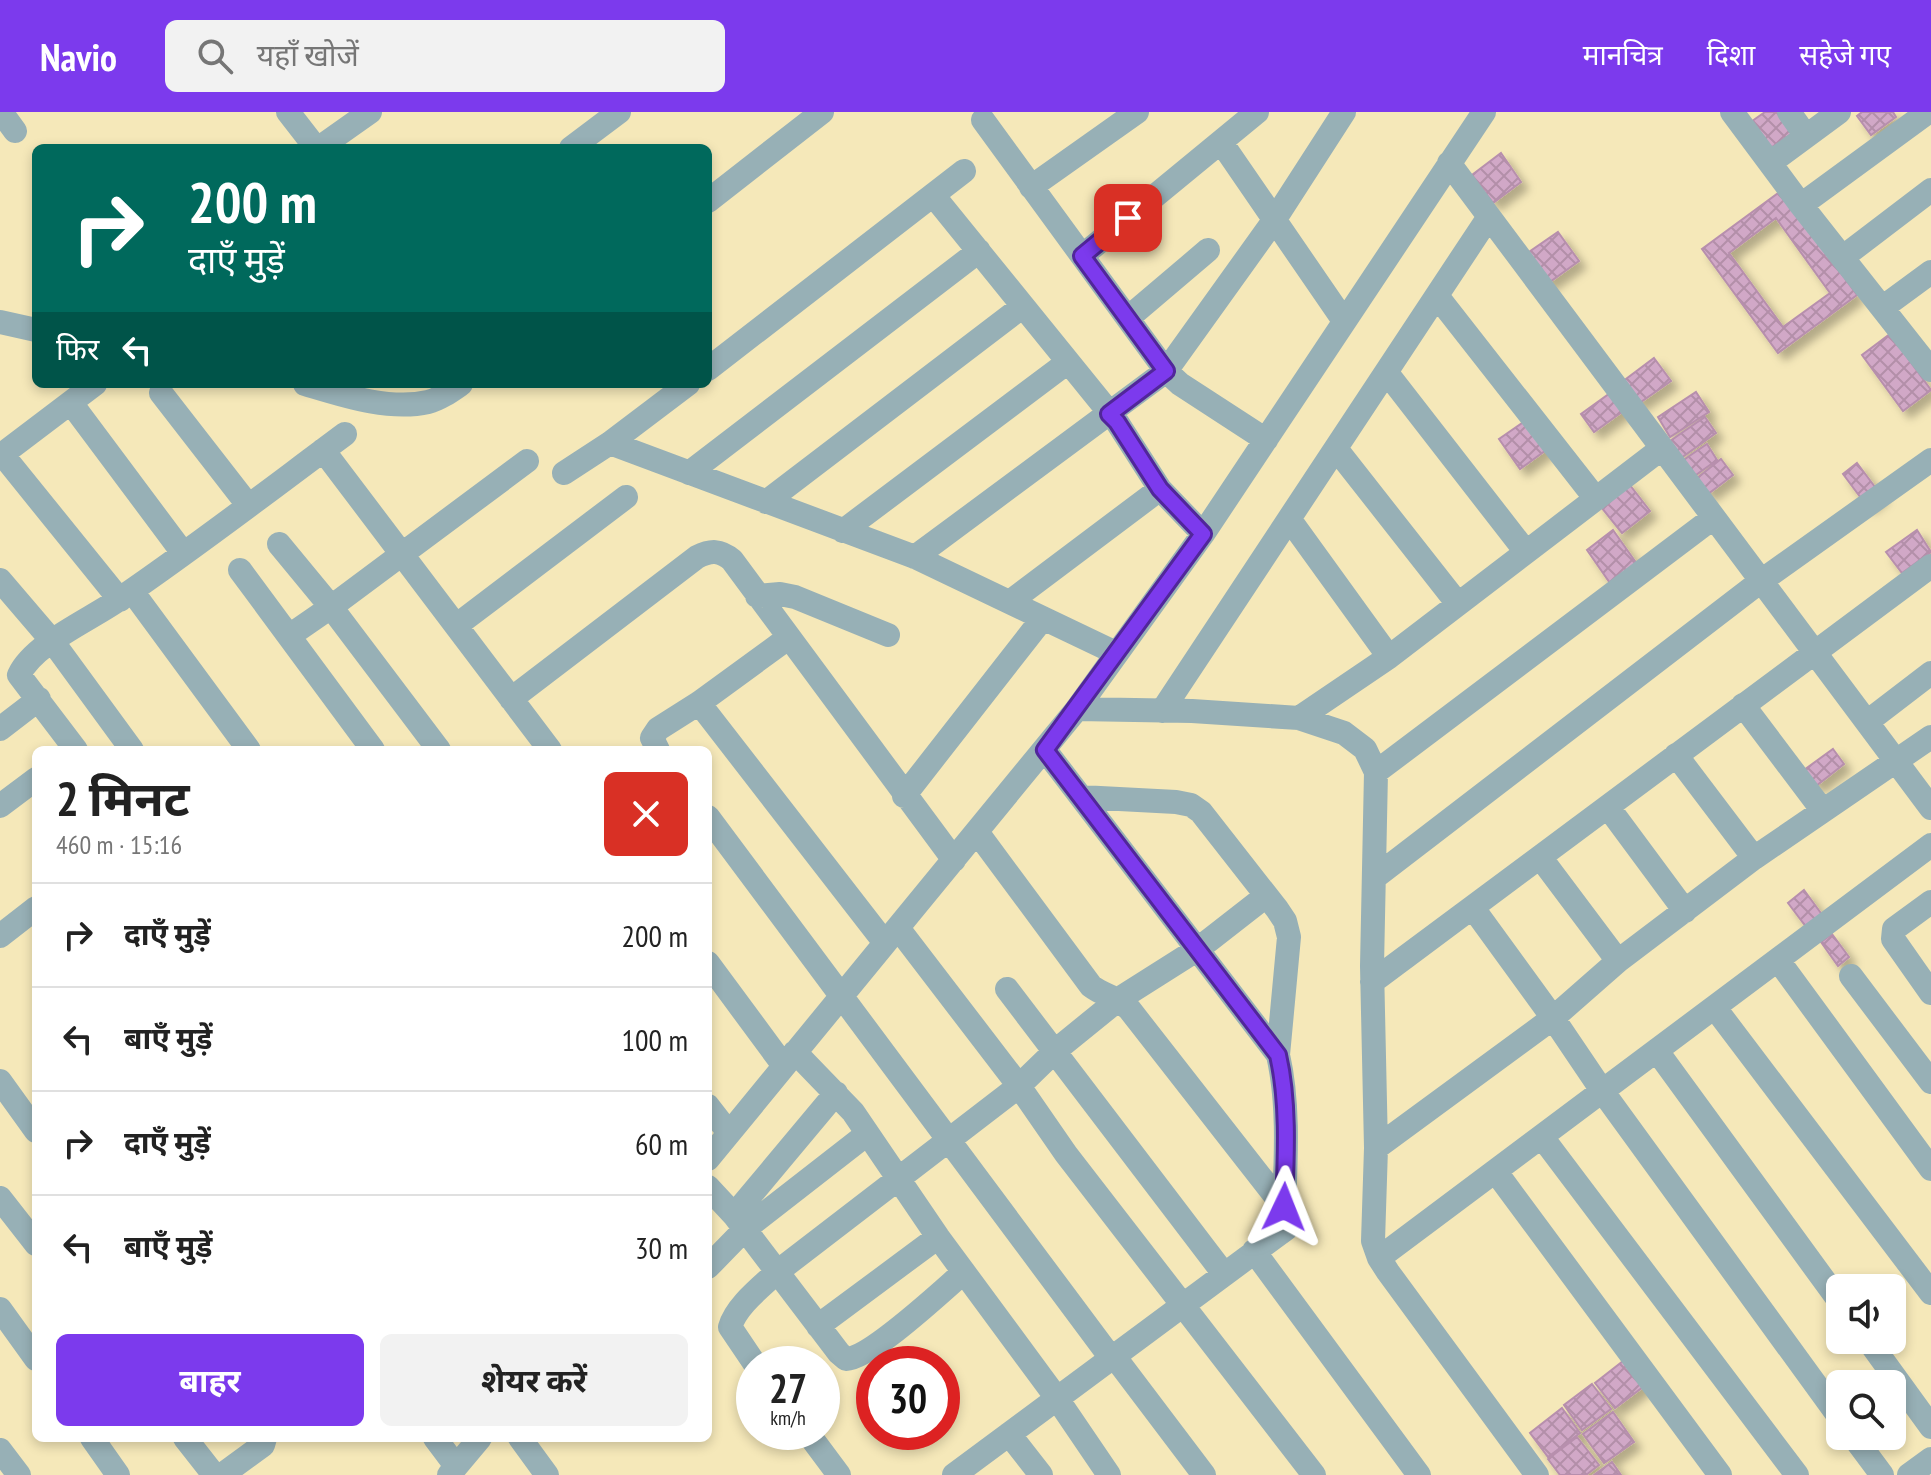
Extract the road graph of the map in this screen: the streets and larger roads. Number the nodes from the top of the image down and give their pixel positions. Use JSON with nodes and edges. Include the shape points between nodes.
{"nodes":[{"id":1,"x":288,"y":112,"type":"edge"},
{"id":2,"x":370,"y":112,"type":"edge"},
{"id":3,"x":619,"y":112,"type":"edge"},
{"id":4,"x":822,"y":112,"type":"edge"},
{"id":5,"x":1137,"y":112,"type":"edge"},
{"id":6,"x":1257,"y":112,"type":"edge"},
{"id":7,"x":1344,"y":112,"type":"edge"},
{"id":8,"x":1484,"y":112,"type":"edge"},
{"id":9,"x":1732,"y":112,"type":"edge"},
{"id":10,"x":1789,"y":112,"type":"edge"},
{"id":11,"x":1839,"y":112,"type":"edge"},
{"id":12,"x":1928,"y":112,"type":"edge"},
{"id":13,"x":983,"y":120,"type":"dead end"},
{"id":14,"x":1806,"y":136,"type":"junction"},
{"id":15,"x":1221,"y":142,"type":"junction"},
{"id":16,"x":315,"y":144,"type":"edge"},
{"id":17,"x":324,"y":144,"type":"edge"},
{"id":18,"x":576,"y":144,"type":"edge"},
{"id":19,"x":1449,"y":163,"type":"junction"},
{"id":20,"x":1770,"y":163,"type":"junction"},
{"id":21,"x":964,"y":171,"type":"dead end"},
{"id":22,"x":1031,"y":187,"type":"junction"},
{"id":23,"x":1931,"y":190,"type":"edge"},
{"id":24,"x":933,"y":195,"type":"junction"},
{"id":25,"x":712,"y":198,"type":"edge"},
{"id":26,"x":1801,"y":205,"type":"junction"},
{"id":27,"x":1488,"y":218,"type":"junction"},
{"id":28,"x":1275,"y":219,"type":"junction"},
{"id":29,"x":1208,"y":250,"type":"dead end"},
{"id":30,"x":979,"y":251,"type":"junction"},
{"id":31,"x":1082,"y":256,"type":"junction"},
{"id":32,"x":1843,"y":257,"type":"junction"},
{"id":33,"x":1931,"y":272,"type":"edge"},
{"id":34,"x":1437,"y":296,"type":"junction"},
{"id":35,"x":1023,"y":306,"type":"junction"},
{"id":36,"x":1882,"y":308,"type":"junction"},
{"id":37,"x":1128,"y":318,"type":"junction"},
{"id":38,"x":1344,"y":321,"type":"junction"},
{"id":39,"x":0,"y":322,"type":"edge"},
{"id":40,"x":32,"y":329,"type":"edge"},
{"id":41,"x":1068,"y":362,"type":"junction"},
{"id":42,"x":712,"y":366,"type":"edge"},
{"id":43,"x":1931,"y":370,"type":"edge"},
{"id":44,"x":1166,"y":371,"type":"junction"},
{"id":45,"x":1387,"y":373,"type":"junction"},
{"id":46,"x":90,"y":388,"type":"edge"},
{"id":47,"x":322,"y":388,"type":"edge"},
{"id":48,"x":454,"y":388,"type":"edge"},
{"id":49,"x":683,"y":388,"type":"edge"},
{"id":50,"x":161,"y":393,"type":"dead end"},
{"id":51,"x":71,"y":403,"type":"junction"},
{"id":52,"x":1109,"y":414,"type":"junction"},
{"id":53,"x":345,"y":434,"type":"dead end"},
{"id":54,"x":1266,"y":440,"type":"junction"},
{"id":55,"x":610,"y":443,"type":"junction"},
{"id":56,"x":1661,"y":449,"type":"junction"},
{"id":57,"x":323,"y":450,"type":"junction"},
{"id":58,"x":1337,"y":450,"type":"junction"},
{"id":59,"x":1,"y":455,"type":"edge"},
{"id":60,"x":1931,"y":460,"type":"edge"},
{"id":61,"x":527,"y":461,"type":"dead end"},
{"id":62,"x":564,"y":473,"type":"dead end"},
{"id":63,"x":689,"y":473,"type":"junction"},
{"id":64,"x":1160,"y":489,"type":"junction"},
{"id":65,"x":626,"y":497,"type":"dead end"},
{"id":66,"x":1596,"y":499,"type":"junction"},
{"id":67,"x":766,"y":502,"type":"junction"},
{"id":68,"x":248,"y":505,"type":"junction"},
{"id":69,"x":1713,"y":518,"type":"junction"},
{"id":70,"x":1290,"y":520,"type":"junction"},
{"id":71,"x":843,"y":531,"type":"junction"},
{"id":72,"x":1203,"y":534,"type":"junction"},
{"id":73,"x":279,"y":544,"type":"dead end"},
{"id":74,"x":1526,"y":552,"type":"junction"},
{"id":75,"x":183,"y":553,"type":"junction"},
{"id":76,"x":403,"y":555,"type":"junction"},
{"id":77,"x":915,"y":557,"type":"junction"},
{"id":78,"x":1931,"y":566,"type":"edge"},
{"id":79,"x":240,"y":570,"type":"dead end"},
{"id":80,"x":0,"y":580,"type":"edge"},
{"id":81,"x":1761,"y":581,"type":"junction"},
{"id":82,"x":126,"y":595,"type":"junction"},
{"id":83,"x":757,"y":596,"type":"junction"},
{"id":84,"x":1011,"y":601,"type":"junction"},
{"id":85,"x":1458,"y":604,"type":"junction"},
{"id":86,"x":331,"y":607,"type":"junction"},
{"id":87,"x":1043,"y":618,"type":"junction"},
{"id":88,"x":457,"y":625,"type":"junction"},
{"id":89,"x":888,"y":635,"type":"dead end"},
{"id":90,"x":289,"y":636,"type":"junction"},
{"id":91,"x":788,"y":638,"type":"junction"},
{"id":92,"x":53,"y":642,"type":"junction"},
{"id":93,"x":1814,"y":652,"type":"junction"},
{"id":94,"x":1116,"y":653,"type":"junction"},
{"id":95,"x":1389,"y":657,"type":"junction"},
{"id":96,"x":1931,"y":673,"type":"edge"},
{"id":97,"x":39,"y":699,"type":"junction"},
{"id":98,"x":511,"y":699,"type":"junction"},
{"id":99,"x":699,"y":703,"type":"junction"},
{"id":100,"x":1743,"y":705,"type":"junction"},
{"id":101,"x":1077,"y":709,"type":"junction"},
{"id":102,"x":1162,"y":711,"type":"junction"},
{"id":103,"x":1299,"y":718,"type":"junction"},
{"id":104,"x":1867,"y":722,"type":"junction"},
{"id":105,"x":1,"y":726,"type":"edge"},
{"id":106,"x":1931,"y":737,"type":"edge"},
{"id":107,"x":72,"y":746,"type":"edge"},
{"id":108,"x":129,"y":746,"type":"edge"},
{"id":109,"x":246,"y":746,"type":"edge"},
{"id":110,"x":370,"y":746,"type":"edge"},
{"id":111,"x":436,"y":746,"type":"edge"},
{"id":112,"x":547,"y":746,"type":"edge"},
{"id":113,"x":656,"y":746,"type":"edge"},
{"id":114,"x":1045,"y":750,"type":"junction"},
{"id":115,"x":1676,"y":755,"type":"junction"},
{"id":116,"x":1897,"y":762,"type":"junction"},
{"id":117,"x":1376,"y":772,"type":"junction"},
{"id":118,"x":32,"y":782,"type":"edge"},
{"id":119,"x":904,"y":796,"type":"junction"},
{"id":120,"x":1081,"y":797,"type":"junction"},
{"id":121,"x":0,"y":806,"type":"edge"},
{"id":122,"x":1608,"y":807,"type":"junction"},
{"id":123,"x":1931,"y":808,"type":"edge"},
{"id":124,"x":1823,"y":811,"type":"junction"},
{"id":125,"x":712,"y":822,"type":"edge"},
{"id":126,"x":977,"y":832,"type":"junction"},
{"id":127,"x":1931,"y":845,"type":"edge"},
{"id":128,"x":1540,"y":857,"type":"junction"},
{"id":129,"x":1754,"y":858,"type":"junction"},
{"id":130,"x":954,"y":860,"type":"junction"},
{"id":131,"x":1374,"y":878,"type":"junction"},
{"id":132,"x":1266,"y":896,"type":"junction"},
{"id":133,"x":1931,"y":902,"type":"edge"},
{"id":134,"x":1473,"y":908,"type":"junction"},
{"id":135,"x":32,"y":911,"type":"edge"},
{"id":136,"x":1685,"y":911,"type":"junction"},
{"id":137,"x":0,"y":936,"type":"edge"},
{"id":138,"x":892,"y":936,"type":"junction"},
{"id":139,"x":1198,"y":949,"type":"junction"},
{"id":140,"x":1778,"y":960,"type":"junction"},
{"id":141,"x":1618,"y":961,"type":"junction"},
{"id":142,"x":712,"y":968,"type":"edge"},
{"id":143,"x":1851,"y":976,"type":"dead end"},
{"id":144,"x":1372,"y":982,"type":"junction"},
{"id":145,"x":1007,"y":989,"type":"dead end"},
{"id":146,"x":1931,"y":993,"type":"edge"},
{"id":147,"x":842,"y":996,"type":"junction"},
{"id":148,"x":1119,"y":999,"type":"junction"},
{"id":149,"x":1715,"y":1008,"type":"junction"},
{"id":150,"x":1553,"y":1018,"type":"junction"},
{"id":151,"x":1055,"y":1051,"type":"junction"},
{"id":152,"x":1657,"y":1051,"type":"junction"},
{"id":153,"x":1278,"y":1055,"type":"junction"},
{"id":154,"x":790,"y":1059,"type":"junction"},
{"id":155,"x":0,"y":1081,"type":"edge"},
{"id":156,"x":1931,"y":1082,"type":"edge"},
{"id":157,"x":1019,"y":1086,"type":"junction"},
{"id":158,"x":1603,"y":1092,"type":"junction"},
{"id":159,"x":836,"y":1093,"type":"junction"},
{"id":160,"x":712,"y":1111,"type":"edge"},
{"id":161,"x":32,"y":1125,"type":"edge"},
{"id":162,"x":729,"y":1133,"type":"junction"},
{"id":163,"x":867,"y":1134,"type":"junction"},
{"id":164,"x":1542,"y":1137,"type":"junction"},
{"id":165,"x":947,"y":1141,"type":"junction"},
{"id":166,"x":1376,"y":1148,"type":"junction"},
{"id":167,"x":712,"y":1154,"type":"edge"},
{"id":168,"x":1931,"y":1169,"type":"edge"},
{"id":169,"x":1496,"y":1172,"type":"junction"},
{"id":170,"x":898,"y":1178,"type":"junction"},
{"id":171,"x":712,"y":1192,"type":"edge"},
{"id":172,"x":0,"y":1198,"type":"edge"},
{"id":173,"x":1284,"y":1207,"type":"junction"},
{"id":174,"x":739,"y":1222,"type":"junction"},
{"id":175,"x":938,"y":1237,"type":"junction"},
{"id":176,"x":32,"y":1239,"type":"edge"},
{"id":177,"x":1254,"y":1251,"type":"junction"},
{"id":178,"x":1379,"y":1258,"type":"junction"},
{"id":179,"x":712,"y":1261,"type":"edge"},
{"id":180,"x":777,"y":1272,"type":"junction"},
{"id":181,"x":964,"y":1272,"type":"junction"},
{"id":182,"x":1224,"y":1274,"type":"junction"},
{"id":183,"x":1826,"y":1283,"type":"edge"},
{"id":184,"x":1931,"y":1293,"type":"edge"},
{"id":185,"x":1183,"y":1304,"type":"junction"},
{"id":186,"x":0,"y":1309,"type":"edge"},
{"id":187,"x":818,"y":1326,"type":"junction"},
{"id":188,"x":743,"y":1346,"type":"edge"},
{"id":189,"x":32,"y":1353,"type":"edge"},
{"id":190,"x":1878,"y":1354,"type":"edge"},
{"id":191,"x":1112,"y":1357,"type":"junction"},
{"id":192,"x":1056,"y":1397,"type":"junction"},
{"id":193,"x":1826,"y":1399,"type":"edge"},
{"id":194,"x":1931,"y":1427,"type":"edge"},
{"id":195,"x":1009,"y":1434,"type":"junction"},
{"id":196,"x":95,"y":1442,"type":"edge"},
{"id":197,"x":188,"y":1442,"type":"edge"},
{"id":198,"x":264,"y":1442,"type":"edge"},
{"id":199,"x":437,"y":1442,"type":"edge"},
{"id":200,"x":476,"y":1442,"type":"edge"},
{"id":201,"x":523,"y":1442,"type":"edge"},
{"id":202,"x":0,"y":1450,"type":"edge"},
{"id":203,"x":820,"y":1450,"type":"edge"},
{"id":204,"x":1863,"y":1450,"type":"edge"},
{"id":205,"x":1931,"y":1459,"type":"edge"},
{"id":206,"x":452,"y":1470,"type":"edge"},
{"id":207,"x":19,"y":1475,"type":"edge"},
{"id":208,"x":118,"y":1475,"type":"edge"},
{"id":209,"x":214,"y":1475,"type":"edge"},
{"id":210,"x":222,"y":1475,"type":"edge"},
{"id":211,"x":547,"y":1475,"type":"edge"},
{"id":212,"x":839,"y":1475,"type":"edge"},
{"id":213,"x":954,"y":1475,"type":"edge"},
{"id":214,"x":1041,"y":1475,"type":"edge"},
{"id":215,"x":1109,"y":1475,"type":"edge"},
{"id":216,"x":1204,"y":1475,"type":"edge"},
{"id":217,"x":1314,"y":1475,"type":"edge"},
{"id":218,"x":1419,"y":1475,"type":"edge"},
{"id":219,"x":1537,"y":1475,"type":"edge"},
{"id":220,"x":1720,"y":1475,"type":"edge"},
{"id":221,"x":1797,"y":1475,"type":"edge"},
{"id":222,"x":1882,"y":1475,"type":"edge"},
{"id":223,"x":1909,"y":1475,"type":"edge"}],
"edges":[{"from":1,"to":16,"type":"street"},
{"from":2,"to":17,"type":"street"},
{"from":3,"to":18,"type":"street"},
{"from":4,"to":25,"type":"street"},
{"from":5,"to":22,"type":"street"},
{"from":6,"to":15,"type":"street"},
{"from":7,"to":28,"type":"street"},
{"from":8,"to":19,"type":"street"},
{"from":9,"to":20,"type":"street"},
{"from":10,"to":14,"type":"street"},
{"from":11,"to":14,"type":"street"},
{"from":12,"to":26,"type":"street"},
{"from":13,"to":22,"type":"street"},
{"from":14,"to":20,"type":"street"},
{"from":15,"to":28,"type":"street"},
{"from":15,"to":31,"type":"street"},
{"from":19,"to":27,"type":"street"},
{"from":19,"to":38,"type":"street"},
{"from":20,"to":26,"type":"street"},
{"from":21,"to":24,"type":"street"},
{"from":22,"to":31,"type":"street"},
{"from":23,"to":32,"type":"street"},
{"from":24,"to":30,"type":"street"},
{"from":24,"to":42,"type":"street"},
{"from":26,"to":32,"type":"street"},
{"from":27,"to":34,"type":"street"},
{"from":27,"to":56,"type":"street"},
{"from":28,"to":38,"type":"street"},
{"from":28,"to":44,"type":"street"},
{"from":29,"to":37,"type":"street"},
{"from":30,"to":35,"type":"street"},
{"from":30,"to":63,"type":"street"},
{"from":31,"to":37,"type":"street"},
{"from":32,"to":36,"type":"street"},
{"from":33,"to":36,"type":"street"},
{"from":34,"to":45,"type":"street"},
{"from":34,"to":66,"type":"street"},
{"from":35,"to":41,"type":"street"},
{"from":35,"to":67,"type":"street"},
{"from":36,"to":43,"type":"street"},
{"from":37,"to":44,"type":"street"},
{"from":38,"to":54,"type":"street"},
{"from":39,"to":40,"type":"street"},
{"from":41,"to":52,"type":"street"},
{"from":41,"to":71,"type":"street"},
{"from":44,"to":52,"type":"street"},
{"from":44,"to":54,"type":"street"},
{"from":45,"to":58,"type":"street"},
{"from":45,"to":74,"type":"street"},
{"from":46,"to":51,"type":"street"},
{"from":47,"to":48,"type":"street","via":[[407,405],[431,401]]},
{"from":49,"to":55,"type":"street"},
{"from":50,"to":68,"type":"street"},
{"from":51,"to":59,"type":"street"},
{"from":51,"to":75,"type":"street"},
{"from":52,"to":64,"type":"street"},
{"from":52,"to":77,"type":"street"},
{"from":53,"to":57,"type":"street"},
{"from":54,"to":72,"type":"street"},
{"from":55,"to":62,"type":"street"},
{"from":55,"to":63,"type":"street"},
{"from":56,"to":66,"type":"street"},
{"from":56,"to":69,"type":"street"},
{"from":57,"to":68,"type":"street"},
{"from":57,"to":76,"type":"street"},
{"from":58,"to":70,"type":"street"},
{"from":58,"to":85,"type":"street"},
{"from":59,"to":82,"type":"street"},
{"from":60,"to":81,"type":"street"},
{"from":61,"to":76,"type":"street"},
{"from":63,"to":67,"type":"street"},
{"from":64,"to":72,"type":"street"},
{"from":64,"to":84,"type":"street"},
{"from":65,"to":88,"type":"street"},
{"from":66,"to":74,"type":"street"},
{"from":67,"to":71,"type":"street"},
{"from":68,"to":75,"type":"street"},
{"from":69,"to":81,"type":"street"},
{"from":69,"to":117,"type":"street"},
{"from":70,"to":95,"type":"street"},
{"from":70,"to":102,"type":"street"},
{"from":71,"to":77,"type":"street"},
{"from":72,"to":94,"type":"street"},
{"from":73,"to":86,"type":"street"},
{"from":74,"to":85,"type":"street"},
{"from":75,"to":82,"type":"street"},
{"from":76,"to":86,"type":"street"},
{"from":76,"to":88,"type":"street"},
{"from":77,"to":84,"type":"street"},
{"from":78,"to":93,"type":"street"},
{"from":79,"to":90,"type":"street"},
{"from":80,"to":92,"type":"street"},
{"from":81,"to":93,"type":"street"},
{"from":81,"to":131,"type":"street"},
{"from":82,"to":92,"type":"street"},
{"from":82,"to":109,"type":"street"},
{"from":83,"to":89,"type":"street","via":[[795,597]]},
{"from":83,"to":91,"type":"street"},
{"from":83,"to":98,"type":"street","via":[[732,560],[723,552],[709,551]]},
{"from":84,"to":87,"type":"street"},
{"from":85,"to":95,"type":"street"},
{"from":86,"to":90,"type":"street"},
{"from":86,"to":111,"type":"street"},
{"from":87,"to":94,"type":"street"},
{"from":87,"to":119,"type":"street"},
{"from":88,"to":98,"type":"street"},
{"from":90,"to":110,"type":"street"},
{"from":91,"to":99,"type":"street"},
{"from":91,"to":119,"type":"street"},
{"from":92,"to":97,"type":"street","via":[[24,663],[19,675]]},
{"from":92,"to":108,"type":"street"},
{"from":93,"to":100,"type":"street"},
{"from":93,"to":104,"type":"street"},
{"from":94,"to":101,"type":"street"},
{"from":95,"to":103,"type":"street"},
{"from":96,"to":104,"type":"street"},
{"from":97,"to":105,"type":"street"},
{"from":97,"to":107,"type":"street"},
{"from":98,"to":112,"type":"street"},
{"from":99,"to":113,"type":"street","via":[[658,729],[652,738]]},
{"from":99,"to":138,"type":"street"},
{"from":100,"to":115,"type":"street"},
{"from":100,"to":124,"type":"street"},
{"from":101,"to":102,"type":"street"},
{"from":101,"to":114,"type":"street"},
{"from":102,"to":103,"type":"street"},
{"from":103,"to":117,"type":"street","via":[[1344,733],[1365,749]]},
{"from":104,"to":116,"type":"street"},
{"from":106,"to":116,"type":"street"},
{"from":114,"to":120,"type":"street"},
{"from":114,"to":126,"type":"street"},
{"from":115,"to":122,"type":"street"},
{"from":115,"to":129,"type":"street"},
{"from":116,"to":123,"type":"street"},
{"from":116,"to":124,"type":"street"},
{"from":117,"to":131,"type":"street"},
{"from":118,"to":121,"type":"street"},
{"from":119,"to":130,"type":"street"},
{"from":120,"to":132,"type":"street","via":[[1191,805]]},
{"from":120,"to":139,"type":"street"},
{"from":122,"to":128,"type":"street"},
{"from":122,"to":136,"type":"street"},
{"from":124,"to":129,"type":"street"},
{"from":125,"to":147,"type":"street"},
{"from":126,"to":130,"type":"street"},
{"from":126,"to":148,"type":"street","via":[[1091,986]]},
{"from":127,"to":140,"type":"street"},
{"from":128,"to":134,"type":"street"},
{"from":128,"to":141,"type":"street"},
{"from":129,"to":136,"type":"street"},
{"from":130,"to":138,"type":"street"},
{"from":131,"to":144,"type":"street"},
{"from":132,"to":139,"type":"street"},
{"from":132,"to":153,"type":"street","via":[[1285,921],[1289,937]]},
{"from":133,"to":146,"type":"street","via":[[1894,929],[1893,939]]},
{"from":134,"to":144,"type":"street"},
{"from":134,"to":150,"type":"street"},
{"from":135,"to":137,"type":"street"},
{"from":136,"to":141,"type":"street"},
{"from":138,"to":147,"type":"street"},
{"from":138,"to":157,"type":"street"},
{"from":139,"to":148,"type":"street"},
{"from":139,"to":153,"type":"street"},
{"from":140,"to":149,"type":"street"},
{"from":140,"to":168,"type":"street"},
{"from":141,"to":150,"type":"street"},
{"from":142,"to":154,"type":"street"},
{"from":143,"to":156,"type":"street"},
{"from":144,"to":166,"type":"street"},
{"from":145,"to":151,"type":"street"},
{"from":147,"to":154,"type":"street"},
{"from":147,"to":165,"type":"street"},
{"from":148,"to":151,"type":"street"},
{"from":148,"to":173,"type":"street"},
{"from":149,"to":152,"type":"street"},
{"from":149,"to":184,"type":"street"},
{"from":150,"to":158,"type":"street"},
{"from":150,"to":166,"type":"street"},
{"from":151,"to":157,"type":"street"},
{"from":151,"to":182,"type":"street"},
{"from":152,"to":158,"type":"street"},
{"from":152,"to":183,"type":"street"},
{"from":153,"to":173,"type":"street","via":[[1285,1119]]},
{"from":154,"to":159,"type":"street"},
{"from":154,"to":162,"type":"street"},
{"from":155,"to":161,"type":"street"},
{"from":157,"to":165,"type":"street"},
{"from":157,"to":185,"type":"street"},
{"from":158,"to":164,"type":"street"},
{"from":158,"to":193,"type":"street"},
{"from":159,"to":163,"type":"street"},
{"from":159,"to":174,"type":"street"},
{"from":160,"to":162,"type":"street"},
{"from":162,"to":167,"type":"street"},
{"from":163,"to":170,"type":"street"},
{"from":163,"to":174,"type":"street"},
{"from":164,"to":169,"type":"street"},
{"from":164,"to":221,"type":"street"},
{"from":165,"to":170,"type":"street"},
{"from":165,"to":191,"type":"street"},
{"from":166,"to":178,"type":"street","via":[[1373,1241]]},
{"from":169,"to":178,"type":"street"},
{"from":169,"to":220,"type":"street"},
{"from":170,"to":175,"type":"street"},
{"from":170,"to":180,"type":"street"},
{"from":171,"to":174,"type":"street"},
{"from":172,"to":176,"type":"street"},
{"from":173,"to":177,"type":"street","via":[[1291,1219],[1287,1228]]},
{"from":174,"to":179,"type":"street"},
{"from":174,"to":180,"type":"street"},
{"from":175,"to":181,"type":"street"},
{"from":175,"to":187,"type":"street"},
{"from":177,"to":182,"type":"street"},
{"from":177,"to":218,"type":"street"},
{"from":178,"to":219,"type":"street"},
{"from":180,"to":187,"type":"street"},
{"from":180,"to":188,"type":"street","via":[[732,1320],[730,1327]]},
{"from":181,"to":187,"type":"street","via":[[855,1359],[839,1353]]},
{"from":181,"to":192,"type":"street"},
{"from":182,"to":185,"type":"street"},
{"from":185,"to":191,"type":"street"},
{"from":185,"to":217,"type":"street"},
{"from":186,"to":189,"type":"street"},
{"from":190,"to":194,"type":"street"},
{"from":191,"to":192,"type":"street"},
{"from":191,"to":216,"type":"street"},
{"from":192,"to":195,"type":"street"},
{"from":192,"to":215,"type":"street"},
{"from":195,"to":213,"type":"street"},
{"from":195,"to":214,"type":"street"},
{"from":196,"to":208,"type":"street"},
{"from":197,"to":209,"type":"street"},
{"from":198,"to":210,"type":"street"},
{"from":199,"to":206,"type":"street"},
{"from":200,"to":206,"type":"street"},
{"from":201,"to":211,"type":"street"},
{"from":202,"to":207,"type":"street"},
{"from":203,"to":212,"type":"street"},
{"from":204,"to":222,"type":"street"},
{"from":205,"to":223,"type":"street"}]}
